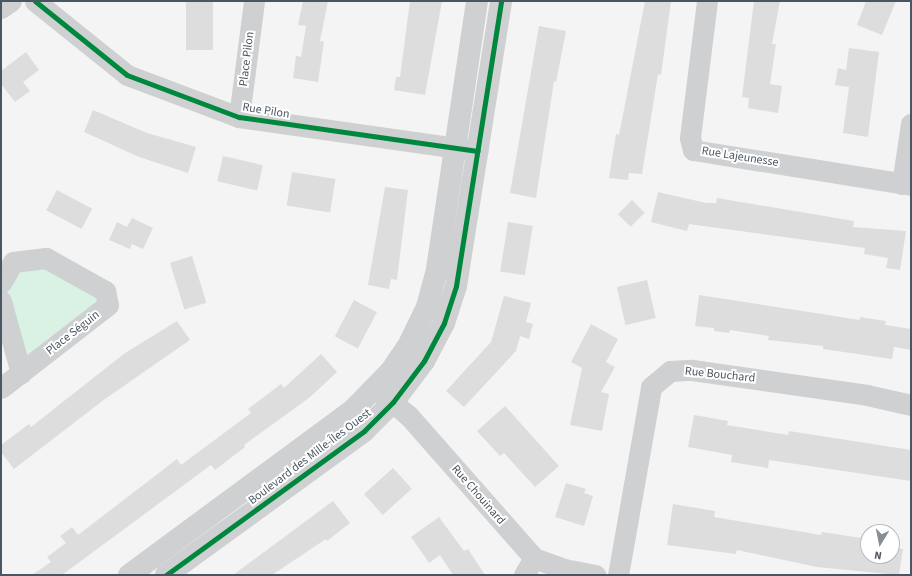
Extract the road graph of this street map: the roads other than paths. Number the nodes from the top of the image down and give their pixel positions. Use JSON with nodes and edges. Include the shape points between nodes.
{"nodes":[{"id":1,"x":11,"y":1,"type":"edge"},
{"id":2,"x":35,"y":1,"type":"edge"},
{"id":3,"x":254,"y":1,"type":"edge"},
{"id":4,"x":476,"y":1,"type":"edge"},
{"id":5,"x":501,"y":1,"type":"edge"},
{"id":6,"x":707,"y":1,"type":"edge"},
{"id":7,"x":1,"y":8,"type":"edge"},
{"id":8,"x":239,"y":118,"type":"junction"},
{"id":9,"x":911,"y":124,"type":"edge"},
{"id":10,"x":456,"y":148,"type":"junction"},
{"id":11,"x":478,"y":151,"type":"junction"},
{"id":12,"x":907,"y":185,"type":"edge"},
{"id":13,"x":1,"y":282,"type":"edge"},
{"id":14,"x":1,"y":301,"type":"edge"},
{"id":15,"x":21,"y":373,"type":"junction"},
{"id":16,"x":1,"y":388,"type":"edge"},
{"id":17,"x":376,"y":388,"type":"junction"},
{"id":18,"x":393,"y":402,"type":"junction"},
{"id":19,"x":911,"y":405,"type":"edge"},
{"id":20,"x":529,"y":566,"type":"edge"},
{"id":21,"x":563,"y":572,"type":"edge"},
{"id":22,"x":129,"y":575,"type":"edge"},
{"id":23,"x":166,"y":575,"type":"edge"},
{"id":24,"x":595,"y":575,"type":"edge"},
{"id":25,"x":618,"y":575,"type":"edge"}],
"edges":[{"from":1,"to":7,"type":"street"},
{"from":2,"to":8,"type":"street","name":"Rue Pilon","via":[[127,74]]},
{"from":3,"to":8,"type":"street","name":"Place Pilon"},
{"from":4,"to":10,"type":"street","name":"Boulevard des Mille-Îles Ouest"},
{"from":5,"to":11,"type":"street","name":"Boulevard des Mille-Îles Ouest"},
{"from":6,"to":12,"type":"street","name":"Rue Lajeunesse","via":[[690,138],[693,150]]},
{"from":8,"to":10,"type":"street","name":"Rue Pilon"},
{"from":9,"to":12,"type":"street"},
{"from":10,"to":11,"type":"street","name":"Rue Pilon"},
{"from":10,"to":17,"type":"street","name":"Boulevard des Mille-Îles Ouest","via":[[437,269],[427,307],[408,346]]},
{"from":11,"to":18,"type":"street","name":"Boulevard des Mille-Îles Ouest","via":[[454,298],[424,361]]},
{"from":13,"to":15,"type":"street","name":"Place Séguin","via":[[13,262],[46,258],[105,291],[108,305]]},
{"from":14,"to":15,"type":"street"},
{"from":15,"to":16,"type":"street","name":"Place Séguin"},
{"from":17,"to":18,"type":"street","name":"Rue Chouinard"},
{"from":17,"to":22,"type":"street","name":"Boulevard des Mille-Îles Ouest","via":[[340,421]]},
{"from":18,"to":20,"type":"street","name":"Rue Chouinard"},
{"from":18,"to":23,"type":"street","name":"Boulevard des Mille-Îles Ouest","via":[[352,440]]},
{"from":19,"to":25,"type":"street","name":"Rue Bouchard","via":[[692,370],[670,371],[651,387]]},
{"from":20,"to":21,"type":"street","name":"Rue Chouinard"},
{"from":21,"to":24,"type":"street","name":"Rue Chouinard"}]}
